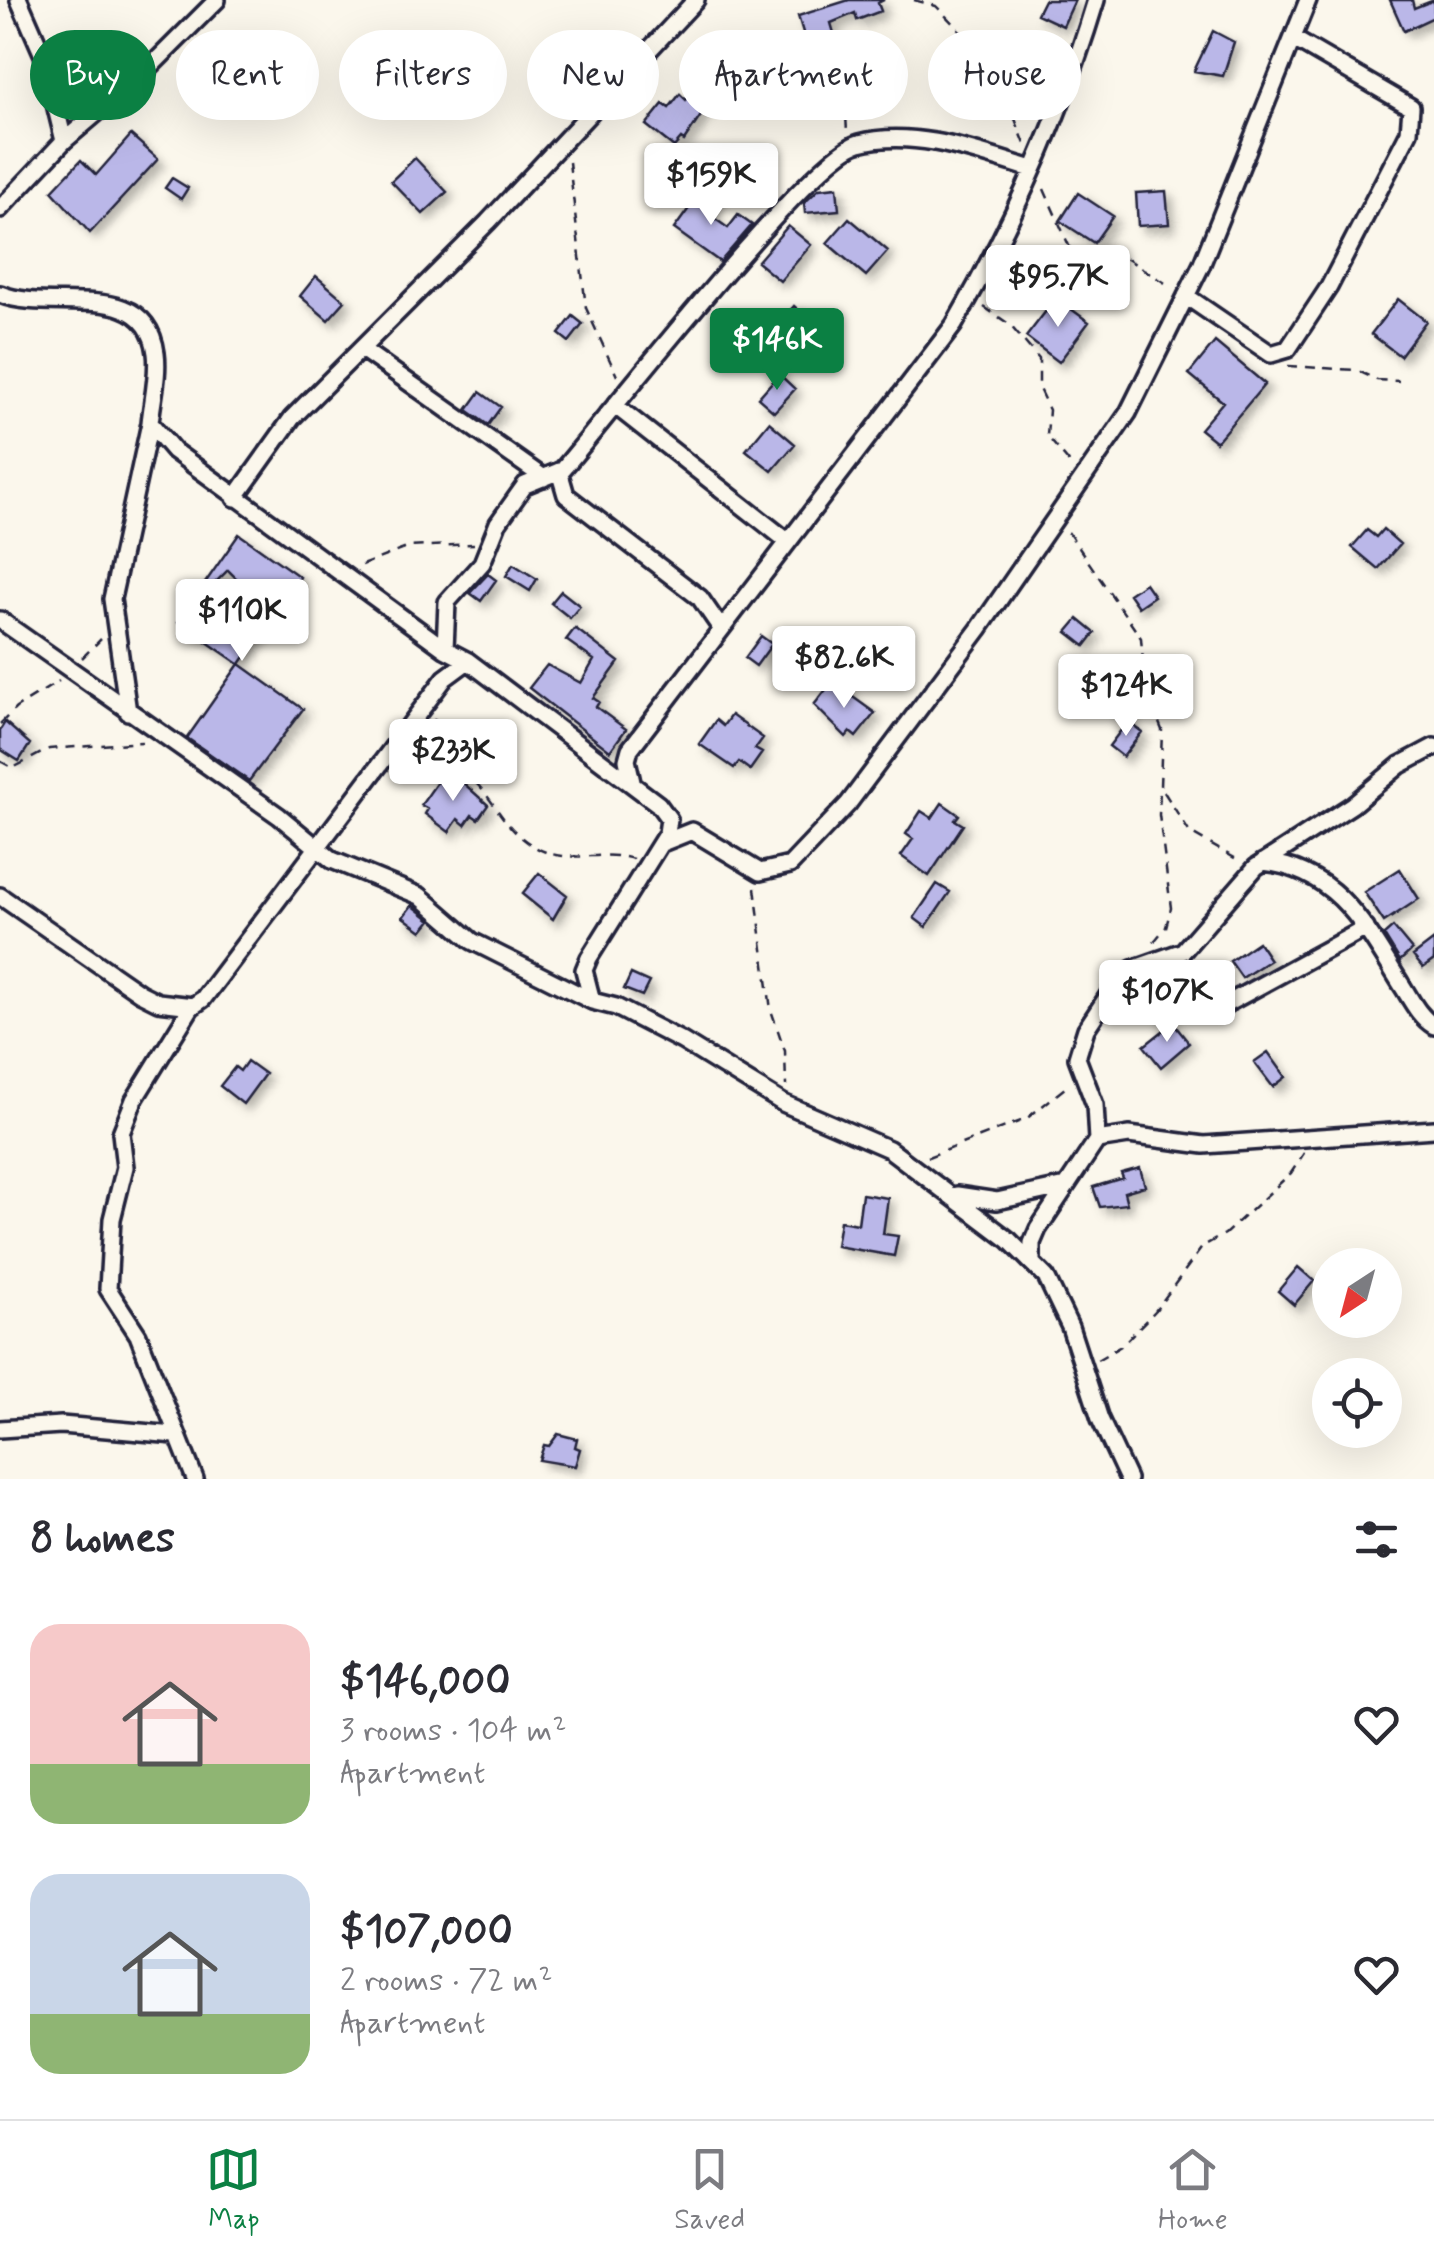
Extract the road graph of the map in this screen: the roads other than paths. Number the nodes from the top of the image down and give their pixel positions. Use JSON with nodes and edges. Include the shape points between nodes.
{"nodes":[{"id":1,"x":19,"y":0,"type":"edge"},
{"id":2,"x":216,"y":0,"type":"edge"},
{"id":3,"x":696,"y":0,"type":"edge"},
{"id":4,"x":1096,"y":0,"type":"edge"},
{"id":5,"x":1308,"y":0,"type":"edge"},
{"id":6,"x":1294,"y":40,"type":"junction"},
{"id":7,"x":64,"y":141,"type":"junction"},
{"id":8,"x":1032,"y":168,"type":"junction"},
{"id":9,"x":0,"y":208,"type":"edge"},
{"id":10,"x":0,"y":294,"type":"edge"},
{"id":11,"x":1186,"y":295,"type":"junction"},
{"id":12,"x":363,"y":350,"type":"junction"},
{"id":13,"x":622,"y":401,"type":"junction"},
{"id":14,"x":150,"y":423,"type":"junction"},
{"id":15,"x":552,"y":474,"type":"junction"},
{"id":16,"x":235,"y":498,"type":"junction"},
{"id":17,"x":786,"y":540,"type":"junction"},
{"id":18,"x":0,"y":620,"type":"edge"},
{"id":19,"x":720,"y":627,"type":"junction"},
{"id":20,"x":445,"y":649,"type":"junction"},
{"id":21,"x":468,"y":660,"type":"junction"},
{"id":22,"x":128,"y":712,"type":"junction"},
{"id":23,"x":1434,"y":747,"type":"edge"},
{"id":24,"x":632,"y":782,"type":"junction"},
{"id":25,"x":662,"y":843,"type":"junction"},
{"id":26,"x":314,"y":846,"type":"junction"},
{"id":27,"x":1259,"y":864,"type":"junction"},
{"id":28,"x":0,"y":896,"type":"edge"},
{"id":29,"x":1366,"y":928,"type":"junction"},
{"id":30,"x":1174,"y":958,"type":"junction"},
{"id":31,"x":592,"y":1001,"type":"junction"},
{"id":32,"x":192,"y":1006,"type":"junction"},
{"id":33,"x":1434,"y":1026,"type":"edge"},
{"id":34,"x":1434,"y":1129,"type":"edge"},
{"id":35,"x":1097,"y":1140,"type":"junction"},
{"id":36,"x":1066,"y":1186,"type":"junction"},
{"id":37,"x":953,"y":1194,"type":"junction"},
{"id":38,"x":1032,"y":1261,"type":"junction"},
{"id":39,"x":0,"y":1429,"type":"edge"},
{"id":40,"x":175,"y":1435,"type":"junction"},
{"id":41,"x":195,"y":1479,"type":"edge"},
{"id":42,"x":1128,"y":1479,"type":"edge"}],
"edges":[{"from":1,"to":7,"type":"street","via":[[43,55]]},
{"from":2,"to":7,"type":"street"},
{"from":3,"to":12,"type":"street"},
{"from":4,"to":8,"type":"street"},
{"from":5,"to":6,"type":"street"},
{"from":6,"to":11,"type":"street"},
{"from":6,"to":11,"type":"street","via":[[1411,107],[1402,146],[1302,334],[1281,354],[1271,354]]},
{"from":7,"to":9,"type":"street"},
{"from":8,"to":13,"type":"street","via":[[909,140],[864,141],[834,155]]},
{"from":8,"to":17,"type":"street","via":[[968,301]]},
{"from":10,"to":14,"type":"street","via":[[19,302],[135,310],[156,355]]},
{"from":11,"to":25,"type":"street","via":[[1128,413],[1056,518],[917,715],[790,865],[760,872],[701,832],[682,832]]},
{"from":12,"to":15,"type":"street"},
{"from":12,"to":16,"type":"street","via":[[292,418]]},
{"from":13,"to":15,"type":"street"},
{"from":13,"to":17,"type":"street"},
{"from":14,"to":16,"type":"street","via":[[174,451]]},
{"from":14,"to":22,"type":"street","via":[[112,599]]},
{"from":15,"to":19,"type":"street","via":[[566,496],[700,598]]},
{"from":15,"to":20,"type":"street","via":[[515,496],[482,563],[447,602]]},
{"from":16,"to":20,"type":"street"},
{"from":17,"to":19,"type":"street"},
{"from":18,"to":22,"type":"street"},
{"from":19,"to":24,"type":"street","via":[[630,749]]},
{"from":20,"to":21,"type":"street"},
{"from":21,"to":24,"type":"street"},
{"from":21,"to":26,"type":"street","via":[[445,678]]},
{"from":22,"to":26,"type":"street"},
{"from":23,"to":27,"type":"street"},
{"from":24,"to":25,"type":"street","via":[[669,820]]},
{"from":25,"to":31,"type":"street","via":[[584,970]]},
{"from":26,"to":31,"type":"street","via":[[420,896],[472,940]]},
{"from":26,"to":32,"type":"street"},
{"from":27,"to":29,"type":"street","via":[[1306,870],[1326,882]]},
{"from":27,"to":30,"type":"street"},
{"from":28,"to":32,"type":"street","via":[[140,993]]},
{"from":29,"to":30,"type":"street","via":[[1219,1008]]},
{"from":29,"to":33,"type":"street"},
{"from":30,"to":35,"type":"street","via":[[1127,974],[1086,1029],[1077,1058],[1095,1104]]},
{"from":31,"to":37,"type":"street","via":[[616,1007],[783,1102],[862,1136]]},
{"from":32,"to":40,"type":"street","via":[[121,1133],[125,1168],[112,1218],[108,1289],[138,1335]]},
{"from":34,"to":35,"type":"street","via":[[1204,1145],[1129,1136]]},
{"from":35,"to":36,"type":"street"},
{"from":36,"to":37,"type":"street","via":[[996,1201]]},
{"from":36,"to":38,"type":"street","via":[[1038,1229]]},
{"from":37,"to":38,"type":"street"},
{"from":38,"to":42,"type":"street","via":[[1046,1277]]},
{"from":39,"to":40,"type":"street","via":[[61,1425]]},
{"from":40,"to":41,"type":"street"}]}
